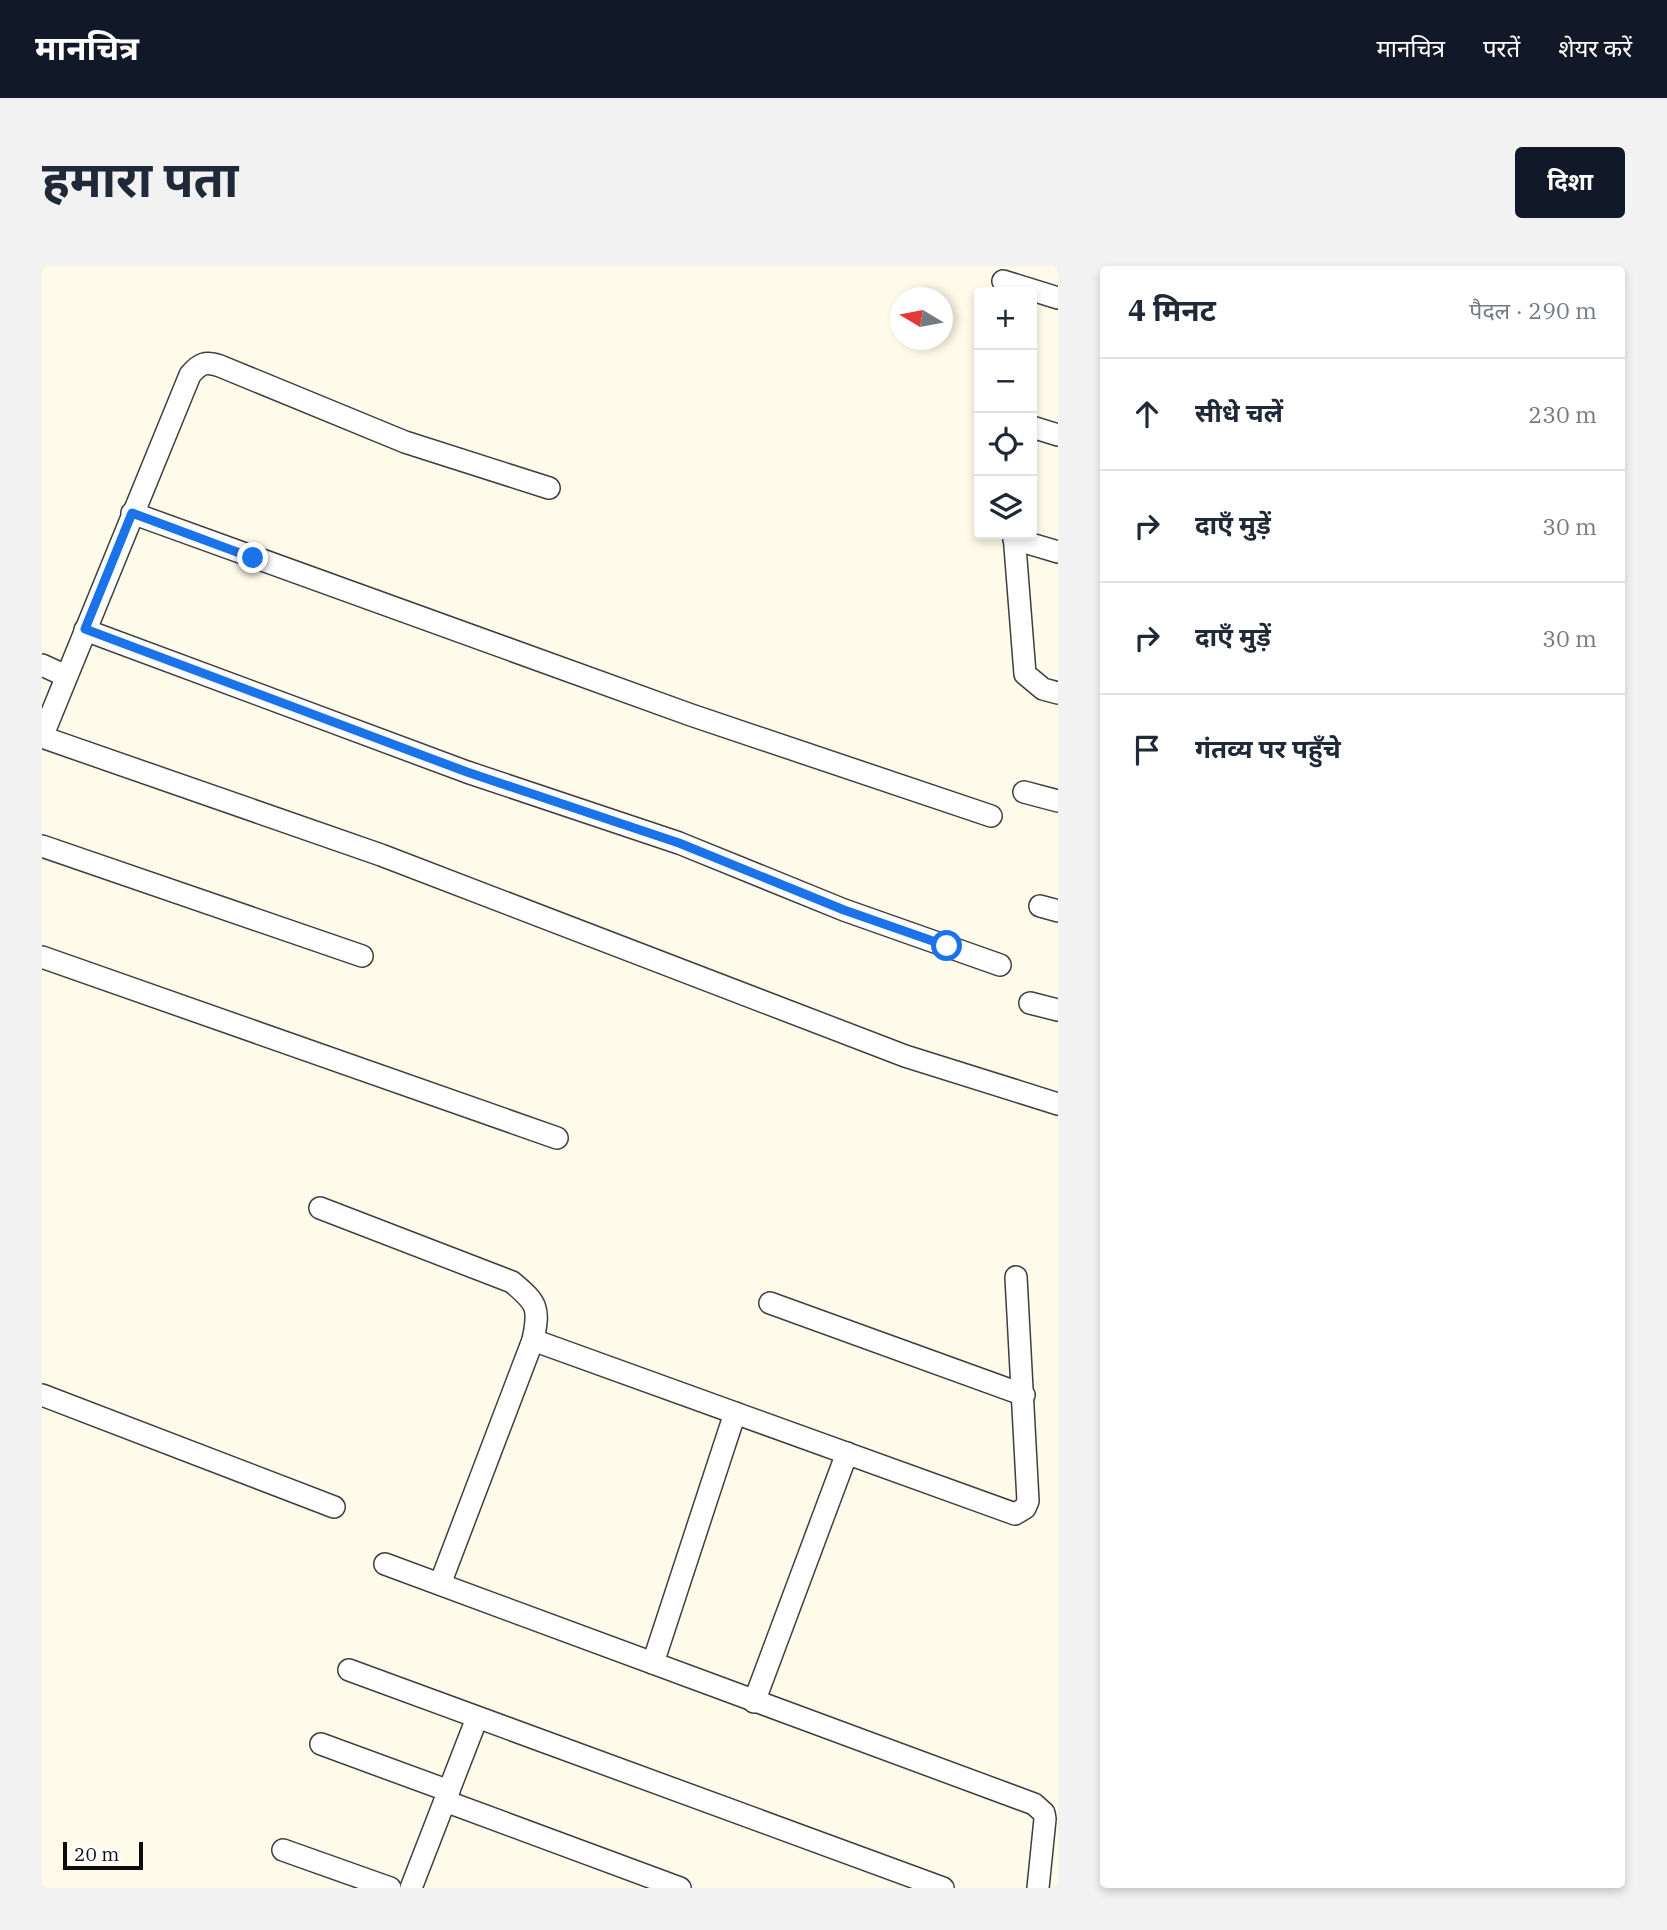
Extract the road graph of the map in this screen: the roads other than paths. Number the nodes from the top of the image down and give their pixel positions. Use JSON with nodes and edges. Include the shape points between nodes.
{"nodes":[{"id":1,"x":1003,"y":280,"type":"edge"},
{"id":2,"x":1058,"y":298,"type":"edge"},
{"id":3,"x":1037,"y":429,"type":"edge"},
{"id":4,"x":1058,"y":435,"type":"edge"},
{"id":5,"x":549,"y":488,"type":"dead end"},
{"id":6,"x":132,"y":513,"type":"junction"},
{"id":7,"x":1014,"y":539,"type":"edge"},
{"id":8,"x":1022,"y":539,"type":"edge"},
{"id":9,"x":1058,"y":552,"type":"edge"},
{"id":10,"x":85,"y":629,"type":"junction"},
{"id":11,"x":42,"y":665,"type":"edge"},
{"id":12,"x":66,"y":676,"type":"junction"},
{"id":13,"x":1058,"y":693,"type":"edge"},
{"id":14,"x":1024,"y":792,"type":"dead end"},
{"id":15,"x":1058,"y":801,"type":"edge"},
{"id":16,"x":991,"y":816,"type":"dead end"},
{"id":17,"x":42,"y":846,"type":"edge"},
{"id":18,"x":362,"y":956,"type":"dead end"},
{"id":19,"x":42,"y":957,"type":"edge"},
{"id":20,"x":1000,"y":965,"type":"dead end"},
{"id":21,"x":1030,"y":1003,"type":"dead end"},
{"id":22,"x":1058,"y":1010,"type":"edge"},
{"id":23,"x":1058,"y":1104,"type":"edge"},
{"id":24,"x":557,"y":1138,"type":"dead end"},
{"id":25,"x":320,"y":1208,"type":"dead end"},
{"id":26,"x":1016,"y":1277,"type":"dead end"},
{"id":27,"x":770,"y":1303,"type":"dead end"},
{"id":28,"x":533,"y":1340,"type":"junction"},
{"id":29,"x":42,"y":1395,"type":"edge"},
{"id":30,"x":1024,"y":1395,"type":"junction"},
{"id":31,"x":735,"y":1413,"type":"junction"},
{"id":32,"x":847,"y":1453,"type":"junction"},
{"id":33,"x":334,"y":1507,"type":"dead end"},
{"id":34,"x":384,"y":1564,"type":"dead end"},
{"id":35,"x":440,"y":1584,"type":"junction"},
{"id":36,"x":653,"y":1663,"type":"junction"},
{"id":37,"x":349,"y":1670,"type":"dead end"},
{"id":38,"x":754,"y":1702,"type":"junction"},
{"id":39,"x":477,"y":1718,"type":"junction"},
{"id":40,"x":321,"y":1744,"type":"dead end"},
{"id":41,"x":447,"y":1796,"type":"junction"},
{"id":42,"x":1049,"y":1804,"type":"edge"},
{"id":43,"x":283,"y":1850,"type":"dead end"},
{"id":44,"x":390,"y":1888,"type":"edge"},
{"id":45,"x":411,"y":1888,"type":"edge"},
{"id":46,"x":680,"y":1888,"type":"edge"},
{"id":47,"x":943,"y":1888,"type":"edge"},
{"id":48,"x":1038,"y":1888,"type":"edge"}],
"edges":[{"from":1,"to":2,"type":"street"},
{"from":3,"to":4,"type":"street"},
{"from":5,"to":6,"type":"street","via":[[405,442],[208,362],[190,374]]},
{"from":6,"to":10,"type":"street"},
{"from":6,"to":16,"type":"street","via":[[679,710]]},
{"from":7,"to":13,"type":"street","via":[[1026,674],[1043,689]]},
{"from":8,"to":9,"type":"street"},
{"from":10,"to":12,"type":"street"},
{"from":10,"to":20,"type":"street","via":[[467,772],[679,843],[844,910]]},
{"from":11,"to":12,"type":"street"},
{"from":12,"to":23,"type":"street","via":[[42,737],[393,859],[905,1056]]},
{"from":14,"to":15,"type":"street"},
{"from":17,"to":18,"type":"street"},
{"from":19,"to":24,"type":"street"},
{"from":21,"to":22,"type":"street"},
{"from":25,"to":28,"type":"street","via":[[512,1282],[533,1299],[538,1315]]},
{"from":26,"to":30,"type":"street"},
{"from":27,"to":30,"type":"street"},
{"from":28,"to":31,"type":"street"},
{"from":28,"to":35,"type":"street"},
{"from":29,"to":33,"type":"street"},
{"from":30,"to":32,"type":"street","via":[[1028,1501],[1015,1514]]},
{"from":31,"to":32,"type":"street"},
{"from":31,"to":36,"type":"street"},
{"from":32,"to":38,"type":"street"},
{"from":34,"to":35,"type":"street"},
{"from":35,"to":36,"type":"street"},
{"from":36,"to":38,"type":"street"},
{"from":37,"to":39,"type":"street"},
{"from":38,"to":42,"type":"street"},
{"from":39,"to":41,"type":"street"},
{"from":39,"to":47,"type":"street"},
{"from":40,"to":41,"type":"street"},
{"from":41,"to":45,"type":"street"},
{"from":41,"to":46,"type":"street"},
{"from":42,"to":48,"type":"street"},
{"from":43,"to":44,"type":"street"}]}
